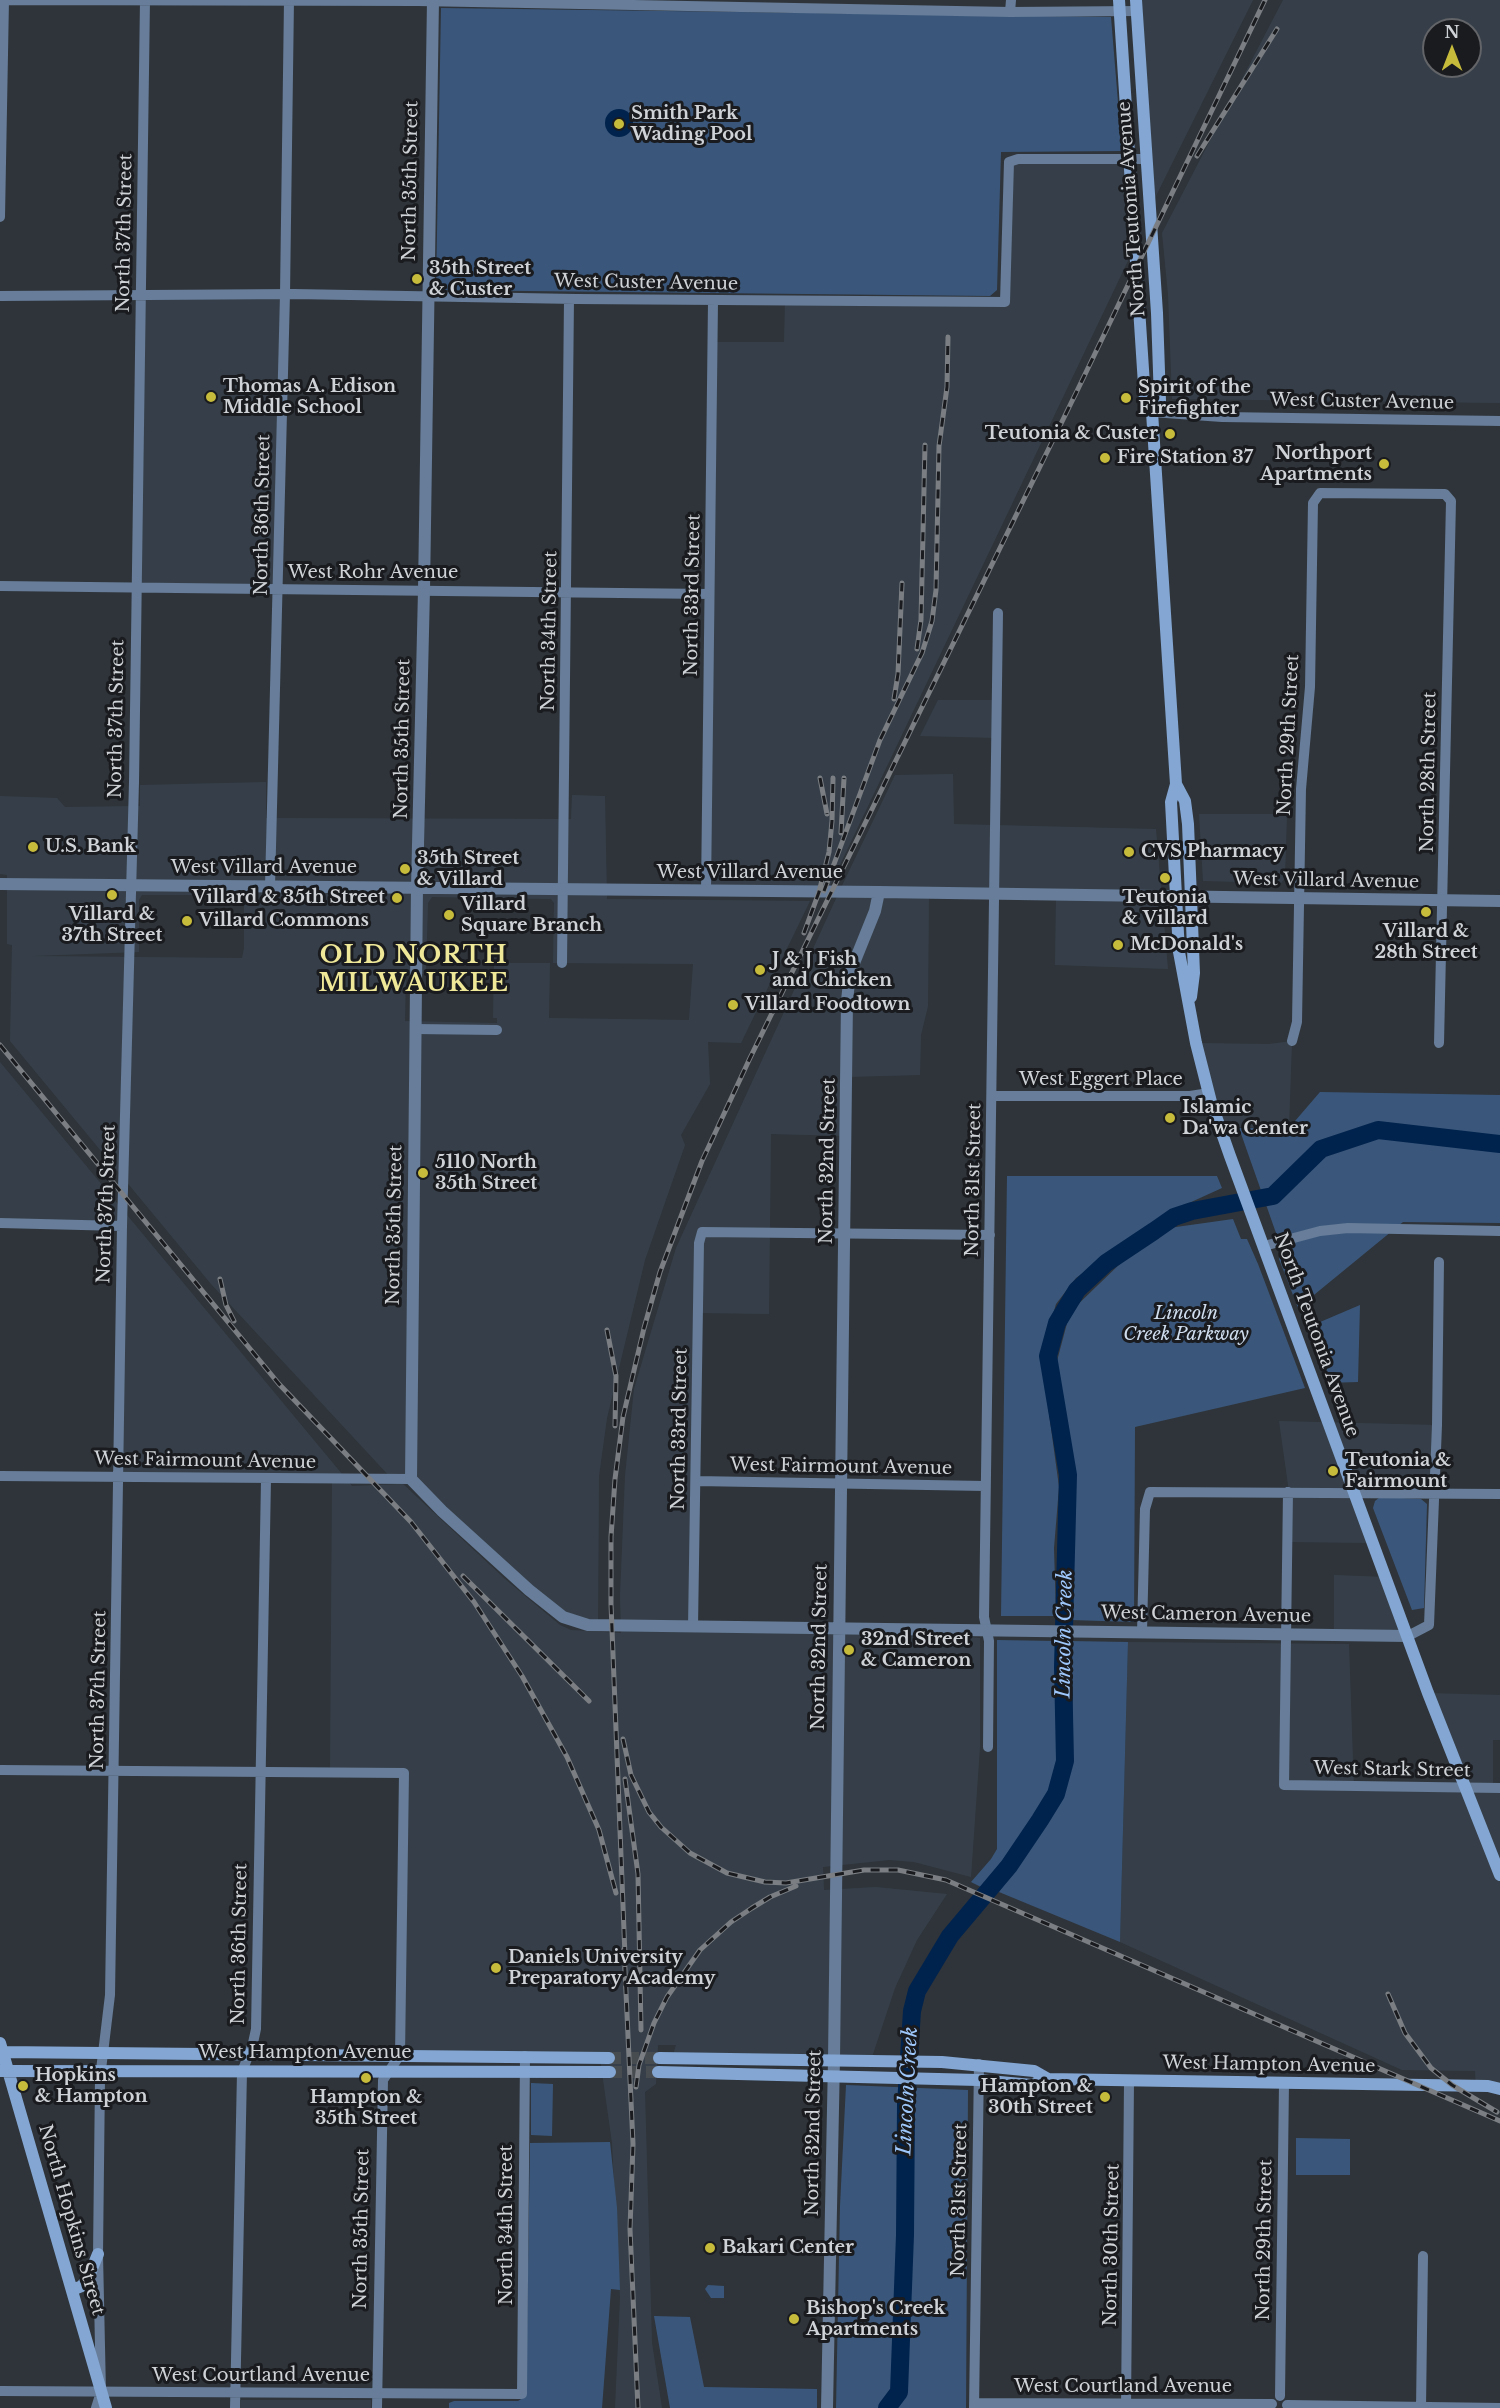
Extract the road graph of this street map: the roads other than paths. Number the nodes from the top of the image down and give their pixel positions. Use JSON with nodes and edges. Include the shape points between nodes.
{"nodes":[{"id":1,"x":3,"y":0,"type":"edge"},
{"id":2,"x":289,"y":0,"type":"edge"},
{"id":3,"x":1011,"y":0,"type":"edge"},
{"id":4,"x":145,"y":1,"type":"edge"},
{"id":5,"x":433,"y":1,"type":"edge"},
{"id":6,"x":576,"y":2,"type":"edge"},
{"id":7,"x":720,"y":3,"type":"edge"},
{"id":8,"x":864,"y":4,"type":"edge"},
{"id":9,"x":1119,"y":6,"type":"edge"},
{"id":10,"x":1136,"y":6,"type":"edge"},
{"id":11,"x":1010,"y":12,"type":"junction"},
{"id":12,"x":1146,"y":159,"type":"junction"},
{"id":13,"x":1131,"y":160,"type":"junction"},
{"id":14,"x":0,"y":217,"type":"edge"},
{"id":15,"x":141,"y":294,"type":"junction"},
{"id":16,"x":285,"y":294,"type":"junction"},
{"id":17,"x":0,"y":296,"type":"edge"},
{"id":18,"x":427,"y":296,"type":"junction"},
{"id":19,"x":569,"y":299,"type":"junction"},
{"id":20,"x":713,"y":301,"type":"junction"},
{"id":21,"x":1152,"y":412,"type":"junction"},
{"id":22,"x":1500,"y":421,"type":"edge"},
{"id":23,"x":1452,"y":501,"type":"joint"},
{"id":24,"x":0,"y":586,"type":"edge"},
{"id":25,"x":136,"y":587,"type":"junction"},
{"id":26,"x":278,"y":589,"type":"junction"},
{"id":27,"x":424,"y":590,"type":"junction"},
{"id":28,"x":567,"y":591,"type":"junction"},
{"id":29,"x":709,"y":594,"type":"junction"},
{"id":30,"x":998,"y":613,"type":"dead end"},
{"id":31,"x":1176,"y":784,"type":"junction"},
{"id":32,"x":0,"y":884,"type":"edge"},
{"id":33,"x":131,"y":885,"type":"junction"},
{"id":34,"x":270,"y":886,"type":"junction"},
{"id":35,"x":417,"y":887,"type":"junction"},
{"id":36,"x":563,"y":890,"type":"junction"},
{"id":37,"x":706,"y":891,"type":"junction"},
{"id":38,"x":879,"y":892,"type":"junction"},
{"id":39,"x":994,"y":893,"type":"junction"},
{"id":40,"x":1175,"y":897,"type":"junction"},
{"id":41,"x":1192,"y":897,"type":"junction"},
{"id":42,"x":1298,"y":899,"type":"junction"},
{"id":43,"x":1442,"y":901,"type":"junction"},
{"id":44,"x":1500,"y":901,"type":"edge"},
{"id":45,"x":562,"y":963,"type":"dead end"},
{"id":46,"x":1190,"y":1004,"type":"junction"},
{"id":47,"x":415,"y":1029,"type":"junction"},
{"id":48,"x":497,"y":1030,"type":"dead end"},
{"id":49,"x":1292,"y":1041,"type":"dead end"},
{"id":50,"x":1439,"y":1043,"type":"dead end"},
{"id":51,"x":1209,"y":1093,"type":"junction"},
{"id":52,"x":992,"y":1096,"type":"junction"},
{"id":53,"x":0,"y":1223,"type":"edge"},
{"id":54,"x":122,"y":1226,"type":"junction"},
{"id":55,"x":1500,"y":1231,"type":"edge"},
{"id":56,"x":845,"y":1232,"type":"junction"},
{"id":57,"x":990,"y":1235,"type":"junction"},
{"id":58,"x":1263,"y":1243,"type":"junction"},
{"id":59,"x":1439,"y":1262,"type":"dead end"},
{"id":60,"x":0,"y":1476,"type":"edge"},
{"id":61,"x":118,"y":1477,"type":"junction"},
{"id":62,"x":266,"y":1479,"type":"junction"},
{"id":63,"x":411,"y":1479,"type":"junction"},
{"id":64,"x":696,"y":1481,"type":"junction"},
{"id":65,"x":841,"y":1483,"type":"junction"},
{"id":66,"x":985,"y":1486,"type":"junction"},
{"id":67,"x":1288,"y":1492,"type":"junction"},
{"id":68,"x":1354,"y":1493,"type":"junction"},
{"id":69,"x":1435,"y":1493,"type":"junction"},
{"id":70,"x":1500,"y":1494,"type":"edge"},
{"id":71,"x":693,"y":1626,"type":"junction"},
{"id":72,"x":839,"y":1628,"type":"junction"},
{"id":73,"x":986,"y":1630,"type":"junction"},
{"id":74,"x":1142,"y":1632,"type":"junction"},
{"id":75,"x":1287,"y":1634,"type":"junction"},
{"id":76,"x":1408,"y":1636,"type":"junction"},
{"id":77,"x":988,"y":1747,"type":"dead end"},
{"id":78,"x":0,"y":1770,"type":"edge"},
{"id":79,"x":114,"y":1770,"type":"junction"},
{"id":80,"x":260,"y":1771,"type":"junction"},
{"id":81,"x":1466,"y":1787,"type":"junction"},
{"id":82,"x":1500,"y":1788,"type":"edge"},
{"id":83,"x":1500,"y":1875,"type":"edge"},
{"id":84,"x":1,"y":2049,"type":"edge"},
{"id":85,"x":102,"y":2053,"type":"junction"},
{"id":86,"x":249,"y":2054,"type":"junction"},
{"id":87,"x":400,"y":2055,"type":"junction"},
{"id":88,"x":525,"y":2056,"type":"junction"},
{"id":89,"x":609,"y":2058,"type":"tunnel mouth"},
{"id":90,"x":658,"y":2058,"type":"tunnel mouth"},
{"id":91,"x":834,"y":2060,"type":"junction"},
{"id":92,"x":979,"y":2064,"type":"junction"},
{"id":93,"x":525,"y":2070,"type":"junction"},
{"id":94,"x":4,"y":2071,"type":"edge"},
{"id":95,"x":100,"y":2071,"type":"junction"},
{"id":96,"x":389,"y":2071,"type":"junction"},
{"id":97,"x":242,"y":2072,"type":"junction"},
{"id":98,"x":610,"y":2072,"type":"tunnel mouth"},
{"id":99,"x":658,"y":2072,"type":"tunnel mouth"},
{"id":100,"x":833,"y":2075,"type":"junction"},
{"id":101,"x":1048,"y":2079,"type":"junction"},
{"id":102,"x":978,"y":2080,"type":"junction"},
{"id":103,"x":1129,"y":2082,"type":"junction"},
{"id":104,"x":1284,"y":2084,"type":"junction"},
{"id":105,"x":1496,"y":2086,"type":"edge"},
{"id":106,"x":98,"y":2254,"type":"junction"},
{"id":107,"x":1423,"y":2256,"type":"dead end"},
{"id":108,"x":72,"y":2290,"type":"junction"},
{"id":109,"x":0,"y":2391,"type":"edge"},
{"id":110,"x":101,"y":2392,"type":"junction"},
{"id":111,"x":235,"y":2392,"type":"junction"},
{"id":112,"x":377,"y":2394,"type":"junction"},
{"id":113,"x":522,"y":2394,"type":"joint"},
{"id":114,"x":1280,"y":2404,"type":"edge"},
{"id":115,"x":974,"y":2406,"type":"edge"},
{"id":116,"x":1126,"y":2406,"type":"edge"},
{"id":117,"x":1421,"y":2407,"type":"edge"},
{"id":118,"x":96,"y":2408,"type":"edge"},
{"id":119,"x":106,"y":2408,"type":"edge"},
{"id":120,"x":235,"y":2408,"type":"edge"},
{"id":121,"x":377,"y":2408,"type":"edge"},
{"id":122,"x":827,"y":2408,"type":"edge"},
{"id":123,"x":1500,"y":2408,"type":"edge"}],
"edges":[{"from":1,"to":4,"type":"street"},
{"from":1,"to":14,"type":"street"},
{"from":2,"to":4,"type":"street"},
{"from":2,"to":5,"type":"street"},
{"from":2,"to":16,"type":"street","name":"North 36th Street"},
{"from":3,"to":11,"type":"street"},
{"from":4,"to":15,"type":"street","name":"North 37th Street"},
{"from":5,"to":6,"type":"street"},
{"from":5,"to":18,"type":"street","name":"North 35th Street"},
{"from":6,"to":7,"type":"street"},
{"from":7,"to":8,"type":"street"},
{"from":8,"to":11,"type":"street"},
{"from":9,"to":10,"type":"street"},
{"from":9,"to":11,"type":"street"},
{"from":9,"to":13,"type":"main road","name":"North Teutonia Avenue"},
{"from":10,"to":12,"type":"main road","name":"North Teutonia Avenue"},
{"from":12,"to":13,"type":"street"},
{"from":12,"to":21,"type":"main road","name":"North Teutonia Avenue","via":[[1160,401]]},
{"from":13,"to":20,"type":"street","name":"West Custer Avenue","via":[[1009,162],[1005,302]]},
{"from":13,"to":21,"type":"main road","name":"North Teutonia Avenue","via":[[1145,400]]},
{"from":15,"to":16,"type":"street","name":"West Custer Avenue"},
{"from":15,"to":17,"type":"street","name":"West Custer Avenue"},
{"from":15,"to":25,"type":"street","name":"North 37th Street"},
{"from":16,"to":18,"type":"street","name":"West Custer Avenue"},
{"from":16,"to":26,"type":"street","name":"North 36th Street"},
{"from":18,"to":19,"type":"street","name":"West Custer Avenue"},
{"from":18,"to":27,"type":"street","name":"North 35th Street"},
{"from":19,"to":20,"type":"street","name":"West Custer Avenue"},
{"from":19,"to":28,"type":"street","name":"North 34th Street"},
{"from":20,"to":29,"type":"street","name":"North 33rd Street"},
{"from":21,"to":22,"type":"street","name":"West Custer Avenue","via":[[1222,417]]},
{"from":21,"to":31,"type":"main road","name":"North Teutonia Avenue"},
{"from":23,"to":42,"type":"street","name":"North 29th Street","via":[[1445,494],[1320,493],[1313,503],[1310,687],[1301,789]]},
{"from":23,"to":43,"type":"street","name":"North 28th Street"},
{"from":24,"to":25,"type":"street","name":"West Rohr Avenue"},
{"from":25,"to":26,"type":"street","name":"West Rohr Avenue"},
{"from":25,"to":33,"type":"street","name":"North 37th Street"},
{"from":26,"to":27,"type":"street","name":"West Rohr Avenue"},
{"from":26,"to":34,"type":"street","name":"North 36th Street"},
{"from":27,"to":28,"type":"street","name":"West Rohr Avenue"},
{"from":27,"to":35,"type":"street","name":"North 35th Street"},
{"from":28,"to":29,"type":"street","name":"West Rohr Avenue"},
{"from":28,"to":36,"type":"street","name":"North 34th Street"},
{"from":29,"to":37,"type":"street","name":"North 33rd Street"},
{"from":30,"to":39,"type":"street","name":"North 31st Street"},
{"from":31,"to":40,"type":"main road","name":"North Teutonia Avenue","via":[[1171,802]]},
{"from":31,"to":41,"type":"main road","name":"North Teutonia Avenue","via":[[1185,801]]},
{"from":32,"to":33,"type":"street","name":"West Villard Avenue"},
{"from":33,"to":34,"type":"street","name":"West Villard Avenue"},
{"from":33,"to":54,"type":"street","name":"North 37th Street"},
{"from":34,"to":35,"type":"street","name":"West Villard Avenue"},
{"from":35,"to":36,"type":"street","name":"West Villard Avenue"},
{"from":35,"to":47,"type":"street","name":"North 35th Street"},
{"from":36,"to":37,"type":"street","name":"West Villard Avenue"},
{"from":36,"to":45,"type":"street","name":"North 34th Street"},
{"from":37,"to":38,"type":"street","name":"West Villard Avenue"},
{"from":38,"to":39,"type":"street","name":"West Villard Avenue"},
{"from":38,"to":56,"type":"street","name":"North 32nd Street","via":[[850,973],[847,1001]]},
{"from":39,"to":40,"type":"street","name":"West Villard Avenue"},
{"from":39,"to":52,"type":"street","name":"North 31st Street"},
{"from":40,"to":41,"type":"street","name":"West Villard Avenue"},
{"from":40,"to":46,"type":"main road","name":"North Teutonia Avenue","via":[[1181,968]]},
{"from":41,"to":42,"type":"street","name":"West Villard Avenue"},
{"from":41,"to":46,"type":"main road","name":"North Teutonia Avenue","via":[[1194,973]]},
{"from":42,"to":43,"type":"street","name":"West Villard Avenue"},
{"from":42,"to":49,"type":"street","name":"North 29th Street","via":[[1297,1023]]},
{"from":43,"to":44,"type":"street","name":"West Villard Avenue"},
{"from":43,"to":50,"type":"street","name":"North 28th Street"},
{"from":46,"to":51,"type":"main road","name":"North Teutonia Avenue"},
{"from":47,"to":48,"type":"street"},
{"from":47,"to":63,"type":"street","name":"North 35th Street"},
{"from":51,"to":52,"type":"street","name":"West Eggert Place"},
{"from":51,"to":58,"type":"main road","name":"North Teutonia Avenue"},
{"from":52,"to":57,"type":"street","name":"North 31st Street"},
{"from":53,"to":54,"type":"street"},
{"from":54,"to":61,"type":"street","name":"North 37th Street"},
{"from":55,"to":58,"type":"street","via":[[1348,1228]]},
{"from":56,"to":57,"type":"street"},
{"from":56,"to":64,"type":"street","name":"North 33rd Street","via":[[702,1232]]},
{"from":56,"to":65,"type":"street","name":"North 32nd Street"},
{"from":57,"to":66,"type":"street","name":"North 31st Street"},
{"from":58,"to":68,"type":"main road","name":"North Teutonia Avenue"},
{"from":59,"to":69,"type":"street"},
{"from":60,"to":61,"type":"street","name":"West Fairmount Avenue"},
{"from":61,"to":62,"type":"street","name":"West Fairmount Avenue"},
{"from":61,"to":79,"type":"street","name":"North 37th Street"},
{"from":62,"to":63,"type":"street","name":"West Fairmount Avenue"},
{"from":62,"to":80,"type":"street","name":"North 36th Street"},
{"from":63,"to":71,"type":"street","name":"West Cameron Avenue","via":[[563,1617],[588,1625]]},
{"from":64,"to":65,"type":"street","name":"West Fairmount Avenue"},
{"from":64,"to":71,"type":"street","name":"North 33rd Street"},
{"from":65,"to":66,"type":"street","name":"West Fairmount Avenue"},
{"from":65,"to":72,"type":"street","name":"North 32nd Street"},
{"from":66,"to":73,"type":"street","name":"North 31st Street"},
{"from":67,"to":68,"type":"street"},
{"from":67,"to":74,"type":"street","via":[[1150,1492],[1145,1509]]},
{"from":67,"to":75,"type":"street"},
{"from":68,"to":69,"type":"street"},
{"from":68,"to":76,"type":"main road","name":"North Teutonia Avenue"},
{"from":69,"to":70,"type":"street"},
{"from":69,"to":76,"type":"street","via":[[1429,1625]]},
{"from":71,"to":72,"type":"street","name":"West Cameron Avenue"},
{"from":72,"to":73,"type":"street","name":"West Cameron Avenue"},
{"from":72,"to":91,"type":"street","name":"North 32nd Street"},
{"from":73,"to":74,"type":"street","name":"West Cameron Avenue"},
{"from":73,"to":77,"type":"street","name":"North 31st Street"},
{"from":74,"to":75,"type":"street","name":"West Cameron Avenue"},
{"from":75,"to":76,"type":"street","name":"West Cameron Avenue"},
{"from":75,"to":81,"type":"street","name":"West Stark Street","via":[[1284,1785]]},
{"from":76,"to":81,"type":"main road","name":"North Teutonia Avenue"},
{"from":78,"to":79,"type":"street"},
{"from":79,"to":80,"type":"street"},
{"from":79,"to":85,"type":"street","name":"North 37th Street","via":[[110,1995]]},
{"from":80,"to":86,"type":"street","name":"North 36th Street","via":[[256,2029]]},
{"from":80,"to":87,"type":"street","via":[[404,1773]]},
{"from":81,"to":82,"type":"street","name":"West Stark Street"},
{"from":81,"to":83,"type":"main road","name":"North Teutonia Avenue"},
{"from":84,"to":85,"type":"main road","name":"West Hampton Avenue"},
{"from":84,"to":94,"type":"main road","name":"North Hopkins Street"},
{"from":85,"to":86,"type":"main road","name":"West Hampton Avenue"},
{"from":85,"to":95,"type":"street","name":"North 37th Street"},
{"from":86,"to":87,"type":"main road","name":"West Hampton Avenue"},
{"from":86,"to":97,"type":"street","name":"North 36th Street"},
{"from":87,"to":88,"type":"main road","name":"West Hampton Avenue"},
{"from":87,"to":96,"type":"street","name":"North 35th Street"},
{"from":88,"to":89,"type":"main road","name":"West Hampton Avenue"},
{"from":88,"to":93,"type":"street","name":"North 34th Street"},
{"from":90,"to":91,"type":"main road","name":"West Hampton Avenue"},
{"from":91,"to":92,"type":"main road","name":"West Hampton Avenue"},
{"from":91,"to":100,"type":"street","name":"North 32nd Street"},
{"from":92,"to":101,"type":"main road","name":"West Hampton Avenue","via":[[1034,2071]]},
{"from":92,"to":102,"type":"street","name":"North 31st Street"},
{"from":93,"to":96,"type":"main road","name":"West Hampton Avenue"},
{"from":93,"to":98,"type":"main road","name":"West Hampton Avenue"},
{"from":93,"to":113,"type":"street","name":"North 34th Street"},
{"from":94,"to":95,"type":"main road","name":"West Hampton Avenue"},
{"from":94,"to":108,"type":"main road","name":"North Hopkins Street"},
{"from":95,"to":97,"type":"main road","name":"West Hampton Avenue"},
{"from":95,"to":106,"type":"street","name":"North 37th Street"},
{"from":96,"to":97,"type":"main road","name":"West Hampton Avenue"},
{"from":96,"to":112,"type":"street","name":"North 35th Street","via":[[383,2080]]},
{"from":97,"to":111,"type":"street","name":"North 36th Street"},
{"from":99,"to":100,"type":"main road","name":"West Hampton Avenue"},
{"from":100,"to":102,"type":"main road","name":"West Hampton Avenue"},
{"from":100,"to":122,"type":"street","name":"North 32nd Street"},
{"from":101,"to":102,"type":"main road","name":"West Hampton Avenue","via":[[1032,2085]]},
{"from":101,"to":103,"type":"main road","name":"West Hampton Avenue"},
{"from":102,"to":115,"type":"street","name":"North 31st Street"},
{"from":103,"to":104,"type":"main road","name":"West Hampton Avenue"},
{"from":103,"to":116,"type":"street","name":"North 30th Street"},
{"from":104,"to":105,"type":"main road","name":"West Hampton Avenue"},
{"from":104,"to":114,"type":"street","name":"North 29th Street"},
{"from":106,"to":108,"type":"main road","via":[[82,2286]]},
{"from":106,"to":110,"type":"street","name":"North 37th Street"},
{"from":107,"to":117,"type":"street"},
{"from":108,"to":110,"type":"main road","name":"North Hopkins Street"},
{"from":109,"to":110,"type":"street","name":"West Courtland Avenue"},
{"from":110,"to":111,"type":"street","name":"West Courtland Avenue"},
{"from":110,"to":118,"type":"street","name":"North 37th Street"},
{"from":110,"to":119,"type":"main road","name":"North Hopkins Street"},
{"from":111,"to":112,"type":"street","name":"West Courtland Avenue"},
{"from":111,"to":120,"type":"street","name":"North 36th Street"},
{"from":112,"to":113,"type":"street","name":"West Courtland Avenue"},
{"from":112,"to":121,"type":"street","name":"North 35th Street"},
{"from":114,"to":116,"type":"street","name":"West Courtland Avenue"},
{"from":114,"to":117,"type":"street","name":"West Courtland Avenue"},
{"from":115,"to":116,"type":"street","name":"West Courtland Avenue"},
{"from":117,"to":123,"type":"street","name":"West Courtland Avenue"}]}
